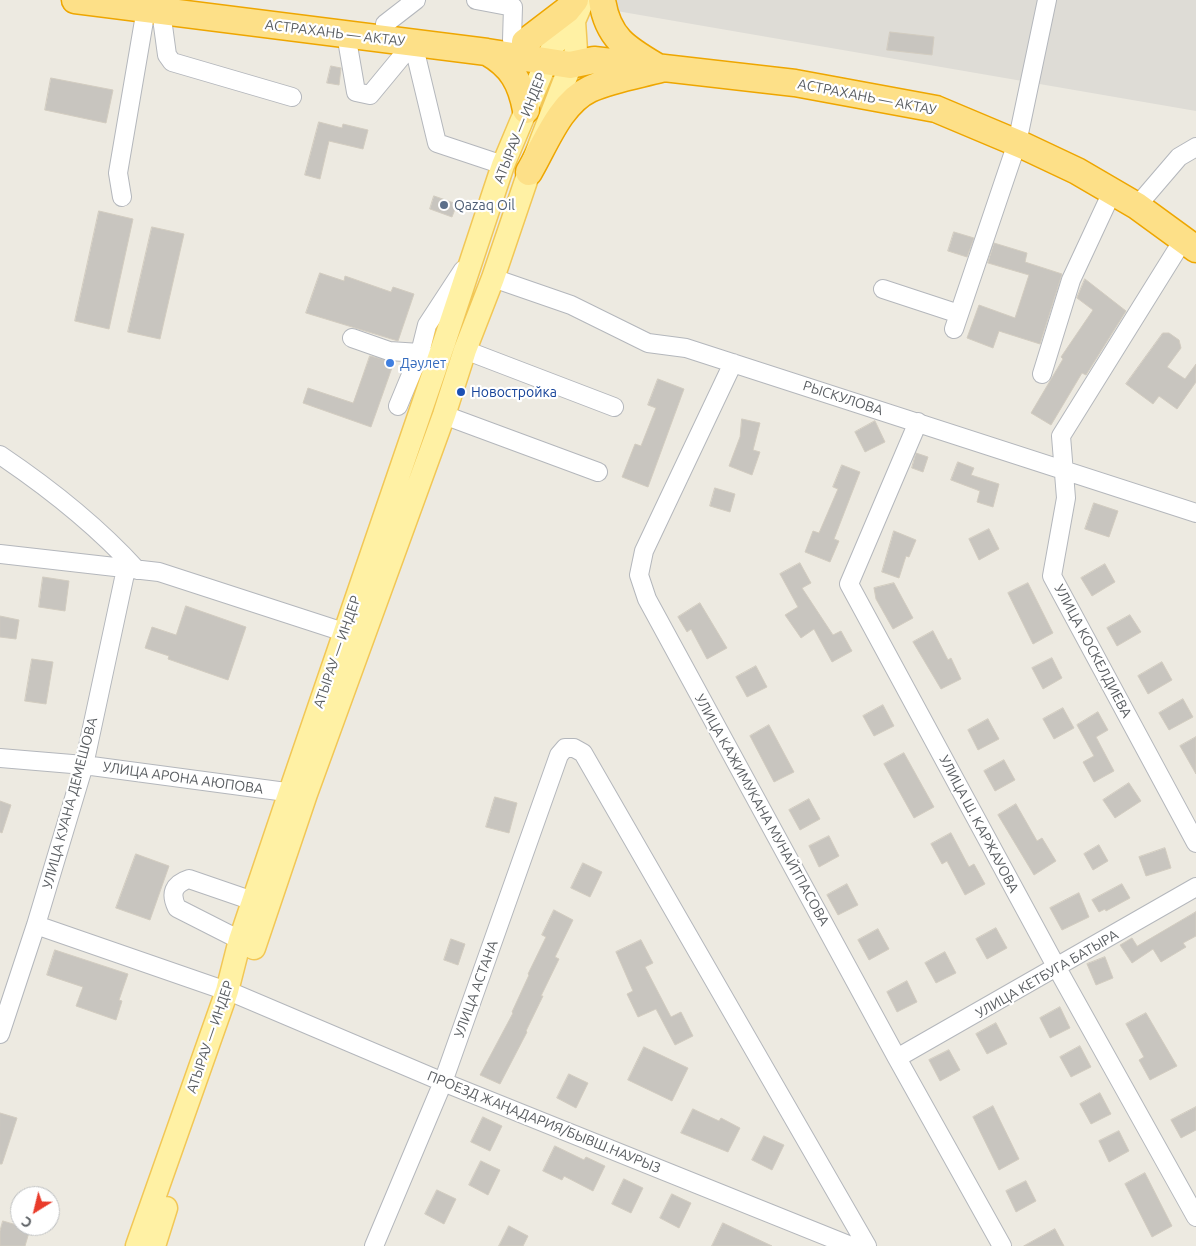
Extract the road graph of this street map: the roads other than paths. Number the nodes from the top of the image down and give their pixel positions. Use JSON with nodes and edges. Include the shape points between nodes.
{"nodes":[{"id":1,"x":75,"y":0,"type":"edge"},
{"id":2,"x":209,"y":0,"type":"edge"},
{"id":3,"x":416,"y":0,"type":"edge"},
{"id":4,"x":476,"y":0,"type":"edge"},
{"id":5,"x":583,"y":0,"type":"edge"},
{"id":6,"x":602,"y":0,"type":"edge"},
{"id":7,"x":1047,"y":0,"type":"edge"},
{"id":8,"x":153,"y":10,"type":"junction"},
{"id":9,"x":574,"y":10,"type":"edge"},
{"id":10,"x":385,"y":24,"type":"junction"},
{"id":11,"x":346,"y":34,"type":"junction"},
{"id":12,"x":518,"y":41,"type":"junction"},
{"id":13,"x":413,"y":42,"type":"junction"},
{"id":14,"x":487,"y":52,"type":"junction"},
{"id":15,"x":568,"y":57,"type":"junction"},
{"id":16,"x":661,"y":69,"type":"junction"},
{"id":17,"x":292,"y":97,"type":"dead end"},
{"id":18,"x":526,"y":110,"type":"junction"},
{"id":19,"x":1017,"y":142,"type":"junction"},
{"id":20,"x":1196,"y":147,"type":"edge"},
{"id":21,"x":503,"y":164,"type":"junction"},
{"id":22,"x":529,"y":172,"type":"junction"},
{"id":23,"x":1112,"y":192,"type":"junction"},
{"id":24,"x":122,"y":197,"type":"dead end"},
{"id":25,"x":1138,"y":206,"type":"junction"},
{"id":26,"x":1189,"y":244,"type":"edge"},
{"id":27,"x":493,"y":278,"type":"junction"},
{"id":28,"x":883,"y":289,"type":"dead end"},
{"id":29,"x":352,"y":338,"type":"dead end"},
{"id":30,"x":465,"y":350,"type":"junction"},
{"id":31,"x":429,"y":356,"type":"junction"},
{"id":32,"x":733,"y":363,"type":"junction"},
{"id":33,"x":1042,"y":374,"type":"dead end"},
{"id":34,"x":398,"y":406,"type":"dead end"},
{"id":35,"x":614,"y":407,"type":"dead end"},
{"id":36,"x":444,"y":415,"type":"junction"},
{"id":37,"x":918,"y":422,"type":"junction"},
{"id":38,"x":0,"y":455,"type":"edge"},
{"id":39,"x":1065,"y":471,"type":"junction"},
{"id":40,"x":598,"y":472,"type":"dead end"},
{"id":41,"x":1196,"y":513,"type":"edge"},
{"id":42,"x":0,"y":554,"type":"edge"},
{"id":43,"x":132,"y":570,"type":"junction"},
{"id":44,"x":354,"y":636,"type":"junction"},
{"id":45,"x":0,"y":758,"type":"edge"},
{"id":46,"x":84,"y":765,"type":"junction"},
{"id":47,"x":298,"y":793,"type":"junction"},
{"id":48,"x":1196,"y":844,"type":"edge"},
{"id":49,"x":1196,"y":887,"type":"edge"},
{"id":50,"x":253,"y":901,"type":"junction"},
{"id":51,"x":36,"y":925,"type":"junction"},
{"id":52,"x":240,"y":940,"type":"junction"},
{"id":53,"x":1057,"y":968,"type":"junction"},
{"id":54,"x":232,"y":993,"type":"junction"},
{"id":55,"x":6,"y":998,"type":"edge"},
{"id":56,"x":0,"y":1034,"type":"edge"},
{"id":57,"x":897,"y":1058,"type":"junction"},
{"id":58,"x":443,"y":1082,"type":"junction"},
{"id":59,"x":1196,"y":1217,"type":"edge"},
{"id":60,"x":137,"y":1246,"type":"edge"},
{"id":61,"x":154,"y":1246,"type":"edge"},
{"id":62,"x":375,"y":1246,"type":"edge"},
{"id":63,"x":851,"y":1246,"type":"edge"},
{"id":64,"x":867,"y":1246,"type":"edge"},
{"id":65,"x":1002,"y":1246,"type":"edge"}],
"edges":[{"from":1,"to":8,"type":"highway","name":"АСТРАХАНЬ — АКТАУ"},
{"from":2,"to":10,"type":"highway","name":"АСТРАХАНЬ — АКТАУ"},
{"from":3,"to":10,"type":"street"},
{"from":4,"to":12,"type":"street","via":[[513,7]]},
{"from":5,"to":9,"type":"main road"},
{"from":6,"to":16,"type":"highway","via":[[606,22],[626,48]]},
{"from":7,"to":19,"type":"street"},
{"from":8,"to":11,"type":"highway","name":"АСТРАХАНЬ — АКТАУ"},
{"from":8,"to":17,"type":"street","via":[[172,62]]},
{"from":8,"to":24,"type":"street","via":[[118,173]]},
{"from":9,"to":12,"type":"highway","via":[[567,10]]},
{"from":9,"to":15,"type":"main road"},
{"from":10,"to":12,"type":"highway","name":"АСТРАХАНЬ — АКТАУ"},
{"from":11,"to":13,"type":"highway","name":"АСТРАХАНЬ — АКТАУ"},
{"from":11,"to":13,"type":"street","via":[[356,92],[370,95]]},
{"from":12,"to":15,"type":"highway","name":"АСТРАХАНЬ — АКТАУ"},
{"from":13,"to":14,"type":"highway","name":"АСТРАХАНЬ — АКТАУ"},
{"from":13,"to":21,"type":"street","via":[[437,143]]},
{"from":14,"to":15,"type":"highway","name":"АСТРАХАНЬ — АКТАУ"},
{"from":14,"to":18,"type":"highway","via":[[514,72]]},
{"from":15,"to":16,"type":"highway","name":"АСТРАХАНЬ — АКТАУ"},
{"from":15,"to":18,"type":"main road","name":"АТЫРАУ — ИНДЕР"},
{"from":15,"to":22,"type":"main road","name":"АТЫРАУ — ИНДЕР"},
{"from":16,"to":19,"type":"highway","name":"АСТРАХАНЬ — АКТАУ","via":[[795,83],[936,109]]},
{"from":16,"to":22,"type":"highway","via":[[611,81],[576,98],[553,129]]},
{"from":18,"to":21,"type":"main road","name":"АТЫРАУ — ИНДЕР"},
{"from":19,"to":23,"type":"highway","name":"АСТРАХАНЬ — АКТАУ"},
{"from":19,"to":28,"type":"street","via":[[956,322]]},
{"from":20,"to":25,"type":"street","via":[[1180,157]]},
{"from":21,"to":31,"type":"main road","name":"АТЫРАУ — ИНДЕР","via":[[472,257]]},
{"from":22,"to":27,"type":"main road","name":"АТЫРАУ — ИНДЕР"},
{"from":23,"to":25,"type":"highway","name":"АСТРАХАНЬ — АКТАУ"},
{"from":23,"to":33,"type":"street","via":[[1071,280]]},
{"from":25,"to":26,"type":"highway","name":"АСТРАХАНЬ — АКТАУ"},
{"from":26,"to":39,"type":"street","name":"УЛИЦА КОСКЕЛДИЕВА","via":[[1061,436]]},
{"from":27,"to":30,"type":"main road","name":"АТЫРАУ — ИНДЕР"},
{"from":27,"to":32,"type":"street","name":"РЫСКУЛОВА","via":[[571,305],[648,343],[686,348]]},
{"from":29,"to":31,"type":"street","via":[[389,351]]},
{"from":30,"to":35,"type":"street"},
{"from":30,"to":36,"type":"main road","name":"АТЫРАУ — ИНДЕР"},
{"from":31,"to":34,"type":"street"},
{"from":31,"to":44,"type":"main road","name":"АТЫРАУ — ИНДЕР"},
{"from":32,"to":37,"type":"street","name":"РЫСКУЛОВА"},
{"from":32,"to":57,"type":"street","name":"УЛИЦА КАЖИМУКАНА МУНАЙТПАСОВА","via":[[644,551],[639,574],[647,599]]},
{"from":36,"to":40,"type":"street"},
{"from":36,"to":44,"type":"main road","name":"АТЫРАУ — ИНДЕР"},
{"from":37,"to":39,"type":"street","name":"РЫСКУЛОВА"},
{"from":37,"to":53,"type":"street","name":"УЛИЦА Ш. КАРЖАУОВА","via":[[849,584]]},
{"from":38,"to":43,"type":"street","via":[[38,480],[116,547]]},
{"from":39,"to":41,"type":"street","name":"РЫСКУЛОВА"},
{"from":39,"to":48,"type":"street","name":"УЛИЦА КОСКЕЛДИЕВА","via":[[1066,498],[1052,576]]},
{"from":42,"to":43,"type":"street"},
{"from":43,"to":44,"type":"street","via":[[159,572]]},
{"from":43,"to":46,"type":"street","name":"УЛИЦА КУАНА ДЕМЕШОВА"},
{"from":44,"to":47,"type":"main road","name":"АТЫРАУ — ИНДЕР"},
{"from":45,"to":46,"type":"street","name":"УЛИЦА АРОНА АЮПОВА"},
{"from":46,"to":47,"type":"street","name":"УЛИЦА АРОНА АЮПОВА"},
{"from":46,"to":51,"type":"street","name":"УЛИЦА КУАНА ДЕМЕШОВА"},
{"from":47,"to":50,"type":"main road","name":"АТЫРАУ — ИНДЕР"},
{"from":47,"to":54,"type":"main road","name":"АТЫРАУ — ИНДЕР"},
{"from":49,"to":53,"type":"street","name":"УЛИЦА КЕТБУГА БАТЫРА"},
{"from":50,"to":52,"type":"main road","name":"АТЫРАУ — ИНДЕР"},
{"from":50,"to":52,"type":"street","via":[[189,879],[174,889],[172,898],[177,908]]},
{"from":51,"to":54,"type":"street","name":"ПРОЕЗД ЖАҢАДАРИЯ/БЫВШ.НАУРЫЗ"},
{"from":51,"to":55,"type":"street","name":"УЛИЦА КУАНА ДЕМЕШОВА"},
{"from":52,"to":54,"type":"main road","name":"АТЫРАУ — ИНДЕР"},
{"from":53,"to":57,"type":"street","name":"УЛИЦА КЕТБУГА БАТЫРА"},
{"from":53,"to":59,"type":"street","name":"УЛИЦА Ш. КАРЖАУОВА"},
{"from":54,"to":58,"type":"street","name":"ПРОЕЗД ЖАҢАДАРИЯ/БЫВШ.НАУРЫЗ"},
{"from":54,"to":60,"type":"main road","name":"АТЫРАУ — ИНДЕР"},
{"from":54,"to":61,"type":"main road","name":"АТЫРАУ — ИНДЕР"},
{"from":55,"to":56,"type":"street","name":"УЛИЦА КУАНА ДЕМЕШОВА"},
{"from":57,"to":65,"type":"street","name":"УЛИЦА КАЖИМУКАНА МУНАЙТПАСОВА"},
{"from":58,"to":62,"type":"street","name":"УЛИЦА АСТАНА"},
{"from":58,"to":63,"type":"street","name":"ПРОЕЗД ЖАҢАДАРИЯ/БЫВШ.НАУРЫЗ"},
{"from":58,"to":64,"type":"street","name":"УЛИЦА АСТАНА","via":[[559,755],[565,748],[574,748],[583,753]]}]}
